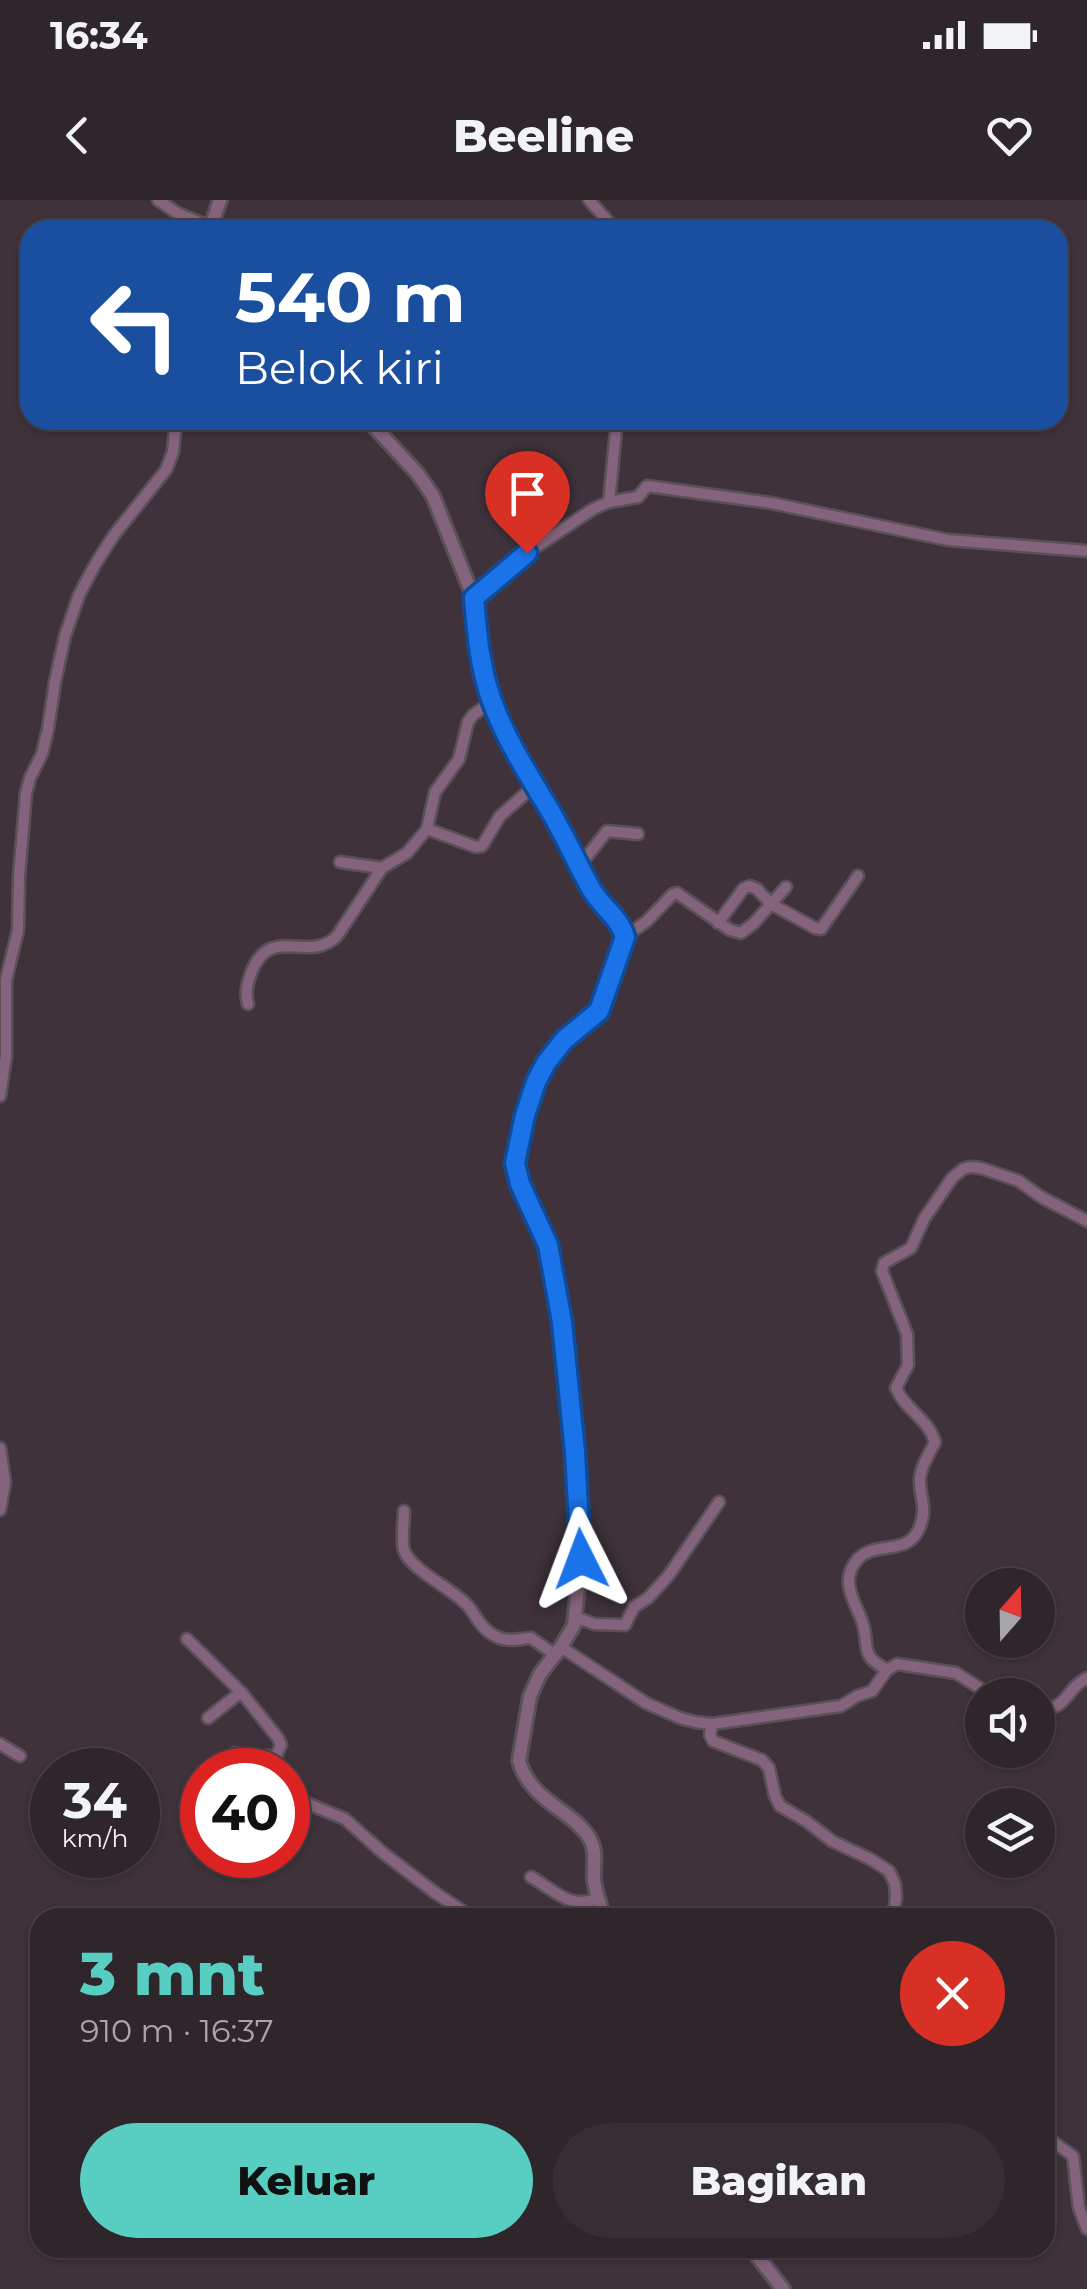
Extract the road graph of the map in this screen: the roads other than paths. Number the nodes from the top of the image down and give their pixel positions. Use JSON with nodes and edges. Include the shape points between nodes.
{"nodes":[{"id":1,"x":158,"y":200,"type":"edge"},
{"id":2,"x":588,"y":200,"type":"edge"},
{"id":3,"x":192,"y":220,"type":"edge"},
{"id":4,"x":607,"y":220,"type":"edge"},
{"id":5,"x":175,"y":430,"type":"edge"},
{"id":6,"x":377,"y":430,"type":"edge"},
{"id":7,"x":617,"y":430,"type":"edge"},
{"id":8,"x":609,"y":502,"type":"junction"},
{"id":9,"x":1087,"y":550,"type":"edge"},
{"id":10,"x":474,"y":598,"type":"junction"},
{"id":11,"x":492,"y":702,"type":"junction"},
{"id":12,"x":534,"y":786,"type":"junction"},
{"id":13,"x":427,"y":830,"type":"junction"},
{"id":14,"x":638,"y":834,"type":"dead end"},
{"id":15,"x":340,"y":862,"type":"dead end"},
{"id":16,"x":580,"y":865,"type":"junction"},
{"id":17,"x":382,"y":868,"type":"junction"},
{"id":18,"x":858,"y":876,"type":"dead end"},
{"id":19,"x":786,"y":886,"type":"dead end"},
{"id":20,"x":771,"y":904,"type":"junction"},
{"id":21,"x":718,"y":922,"type":"junction"},
{"id":22,"x":625,"y":937,"type":"junction"},
{"id":23,"x":3,"y":995,"type":"edge"},
{"id":24,"x":248,"y":1004,"type":"dead end"},
{"id":25,"x":0,"y":1096,"type":"edge"},
{"id":26,"x":1087,"y":1221,"type":"edge"},
{"id":27,"x":0,"y":1448,"type":"edge"},
{"id":28,"x":719,"y":1502,"type":"dead end"},
{"id":29,"x":0,"y":1510,"type":"edge"},
{"id":30,"x":404,"y":1511,"type":"dead end"},
{"id":31,"x":575,"y":1617,"type":"junction"},
{"id":32,"x":188,"y":1639,"type":"dead end"},
{"id":33,"x":558,"y":1650,"type":"junction"},
{"id":34,"x":886,"y":1670,"type":"junction"},
{"id":35,"x":966,"y":1678,"type":"edge"},
{"id":36,"x":1087,"y":1678,"type":"edge"},
{"id":37,"x":241,"y":1692,"type":"junction"},
{"id":38,"x":1055,"y":1707,"type":"edge"},
{"id":39,"x":208,"y":1718,"type":"dead end"},
{"id":40,"x":712,"y":1724,"type":"junction"},
{"id":41,"x":0,"y":1744,"type":"edge"},
{"id":42,"x":281,"y":1748,"type":"edge"},
{"id":43,"x":20,"y":1756,"type":"dead end"},
{"id":44,"x":310,"y":1804,"type":"edge"},
{"id":45,"x":531,"y":1877,"type":"dead end"},
{"id":46,"x":598,"y":1898,"type":"junction"},
{"id":47,"x":459,"y":1908,"type":"edge"},
{"id":48,"x":602,"y":1908,"type":"edge"},
{"id":49,"x":894,"y":1908,"type":"edge"},
{"id":50,"x":1055,"y":2143,"type":"edge"},
{"id":51,"x":1087,"y":2230,"type":"edge"},
{"id":52,"x":759,"y":2258,"type":"edge"},
{"id":53,"x":783,"y":2289,"type":"edge"}],
"edges":[{"from":1,"to":3,"type":"street"},
{"from":2,"to":4,"type":"street"},
{"from":5,"to":23,"type":"street","via":[[166,470],[96,563],[65,636],[48,730],[26,794],[18,930]]},
{"from":6,"to":10,"type":"street","via":[[432,496]]},
{"from":7,"to":8,"type":"street"},
{"from":8,"to":9,"type":"street","via":[[658,487],[948,540]]},
{"from":8,"to":10,"type":"street","via":[[527,553]]},
{"from":10,"to":11,"type":"street","via":[[478,651]]},
{"from":11,"to":12,"type":"street"},
{"from":11,"to":13,"type":"street","via":[[468,722],[460,760],[436,792]]},
{"from":12,"to":13,"type":"street","via":[[500,816],[482,846]]},
{"from":12,"to":16,"type":"street"},
{"from":13,"to":17,"type":"street","via":[[408,853]]},
{"from":14,"to":16,"type":"street","via":[[608,831]]},
{"from":15,"to":17,"type":"street"},
{"from":16,"to":22,"type":"street"},
{"from":17,"to":24,"type":"street","via":[[330,944],[286,944],[261,954],[248,980]]},
{"from":18,"to":20,"type":"street","via":[[821,929]]},
{"from":19,"to":20,"type":"street"},
{"from":20,"to":21,"type":"street","via":[[741,932]]},
{"from":20,"to":21,"type":"street","via":[[748,886]]},
{"from":21,"to":22,"type":"street","via":[[678,893]]},
{"from":22,"to":31,"type":"street","via":[[599,1011],[564,1040],[536,1082],[515,1163],[548,1245],[564,1340],[581,1546]]},
{"from":23,"to":25,"type":"street"},
{"from":26,"to":34,"type":"street","via":[[1011,1177],[970,1167],[952,1178],[911,1248],[884,1263],[907,1334],[908,1365],[896,1388],[935,1442],[921,1471],[924,1512],[916,1536],[859,1557],[848,1579],[870,1658]]},
{"from":27,"to":29,"type":"street","via":[[6,1482]]},
{"from":28,"to":31,"type":"street","via":[[625,1625]]},
{"from":30,"to":33,"type":"street","via":[[406,1556],[467,1604],[476,1620],[492,1634],[530,1638]]},
{"from":31,"to":33,"type":"street"},
{"from":32,"to":37,"type":"street"},
{"from":33,"to":40,"type":"street","via":[[646,1703]]},
{"from":33,"to":46,"type":"street","via":[[528,1704],[519,1762],[526,1779],[592,1843]]},
{"from":34,"to":35,"type":"street","via":[[897,1664]]},
{"from":34,"to":40,"type":"street","via":[[872,1691],[841,1706]]},
{"from":36,"to":38,"type":"street"},
{"from":37,"to":39,"type":"street"},
{"from":37,"to":42,"type":"street"},
{"from":40,"to":49,"type":"street","via":[[712,1741],[768,1765],[782,1807],[890,1872]]},
{"from":41,"to":43,"type":"street"},
{"from":44,"to":47,"type":"street","via":[[345,1819]]},
{"from":45,"to":46,"type":"street","via":[[573,1902]]},
{"from":46,"to":48,"type":"street"},
{"from":50,"to":51,"type":"street","via":[[1073,2156]]},
{"from":52,"to":53,"type":"street"}]}
